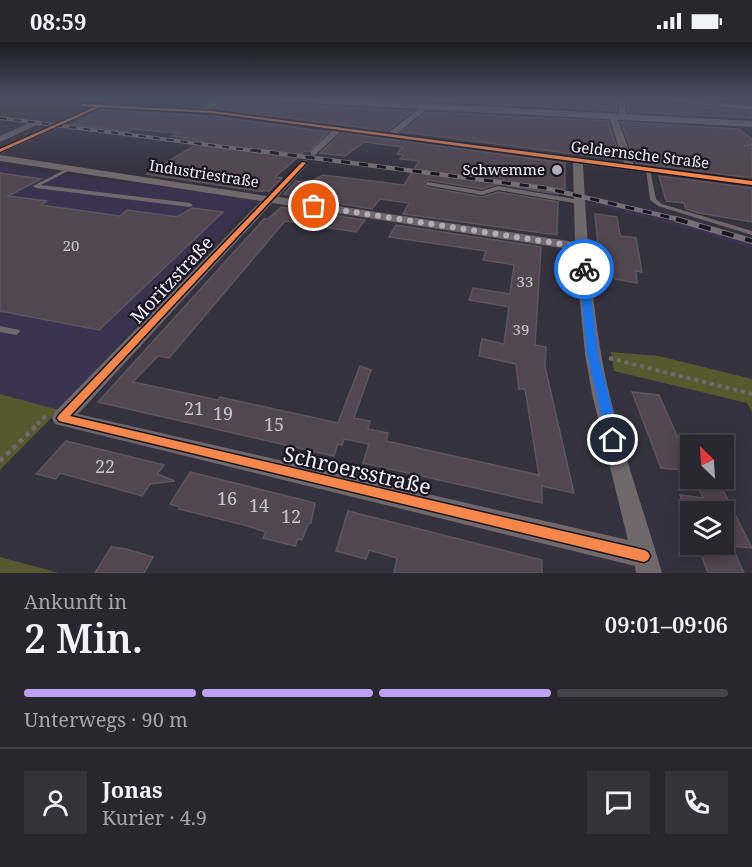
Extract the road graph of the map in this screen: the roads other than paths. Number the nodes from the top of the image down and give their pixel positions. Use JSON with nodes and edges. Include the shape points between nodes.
{"nodes":[{"id":1,"x":39,"y":123,"type":"edge"},
{"id":2,"x":57,"y":123,"type":"edge"},
{"id":3,"x":287,"y":123,"type":"edge"},
{"id":4,"x":404,"y":123,"type":"edge"},
{"id":5,"x":619,"y":123,"type":"edge"},
{"id":6,"x":729,"y":123,"type":"edge"},
{"id":7,"x":752,"y":124,"type":"edge"},
{"id":8,"x":338,"y":130,"type":"junction"},
{"id":9,"x":389,"y":136,"type":"junction"},
{"id":10,"x":0,"y":139,"type":"edge"},
{"id":11,"x":0,"y":151,"type":"edge"},
{"id":12,"x":0,"y":158,"type":"edge"},
{"id":13,"x":578,"y":160,"type":"junction"},
{"id":14,"x":630,"y":168,"type":"junction"},
{"id":15,"x":68,"y":169,"type":"junction"},
{"id":16,"x":648,"y":170,"type":"junction"},
{"id":17,"x":752,"y":183,"type":"edge"},
{"id":18,"x":429,"y":184,"type":"dead end"},
{"id":19,"x":269,"y":199,"type":"junction"},
{"id":20,"x":580,"y":202,"type":"junction"},
{"id":21,"x":190,"y":205,"type":"dead end"},
{"id":22,"x":752,"y":233,"type":"edge"},
{"id":23,"x":581,"y":247,"type":"junction"},
{"id":24,"x":0,"y":329,"type":"edge"},
{"id":25,"x":16,"y":332,"type":"dead end"},
{"id":26,"x":62,"y":418,"type":"joint"},
{"id":27,"x":647,"y":565,"type":"edge"}],
"edges":[{"from":1,"to":10,"type":"street","name":"Geldernsche Straße"},
{"from":2,"to":11,"type":"street"},
{"from":3,"to":8,"type":"street","name":"Geldernsche Straße"},
{"from":4,"to":9,"type":"street"},
{"from":5,"to":14,"type":"street"},
{"from":6,"to":7,"type":"street"},
{"from":8,"to":9,"type":"street","name":"Geldernsche Straße"},
{"from":8,"to":19,"type":"street","name":"Moritzstraße"},
{"from":9,"to":13,"type":"street","name":"Geldernsche Straße"},
{"from":12,"to":15,"type":"street","name":"Industriestraße"},
{"from":13,"to":14,"type":"street","name":"Geldernsche Straße"},
{"from":13,"to":20,"type":"street"},
{"from":14,"to":16,"type":"street","name":"Geldernsche Straße"},
{"from":15,"to":19,"type":"street","name":"Industriestraße"},
{"from":15,"to":21,"type":"lane","via":[[36,186]]},
{"from":16,"to":17,"type":"street","name":"Geldernsche Straße"},
{"from":16,"to":22,"type":"lane","via":[[653,201]]},
{"from":18,"to":20,"type":"lane","via":[[482,193],[498,188]]},
{"from":19,"to":23,"type":"street","name":"Industriestraße"},
{"from":19,"to":26,"type":"street","name":"Moritzstraße"},
{"from":20,"to":23,"type":"street"},
{"from":23,"to":27,"type":"street","via":[[593,354]]},
{"from":24,"to":25,"type":"lane"},
{"from":26,"to":27,"type":"street","name":"Schroersstraße"}]}
